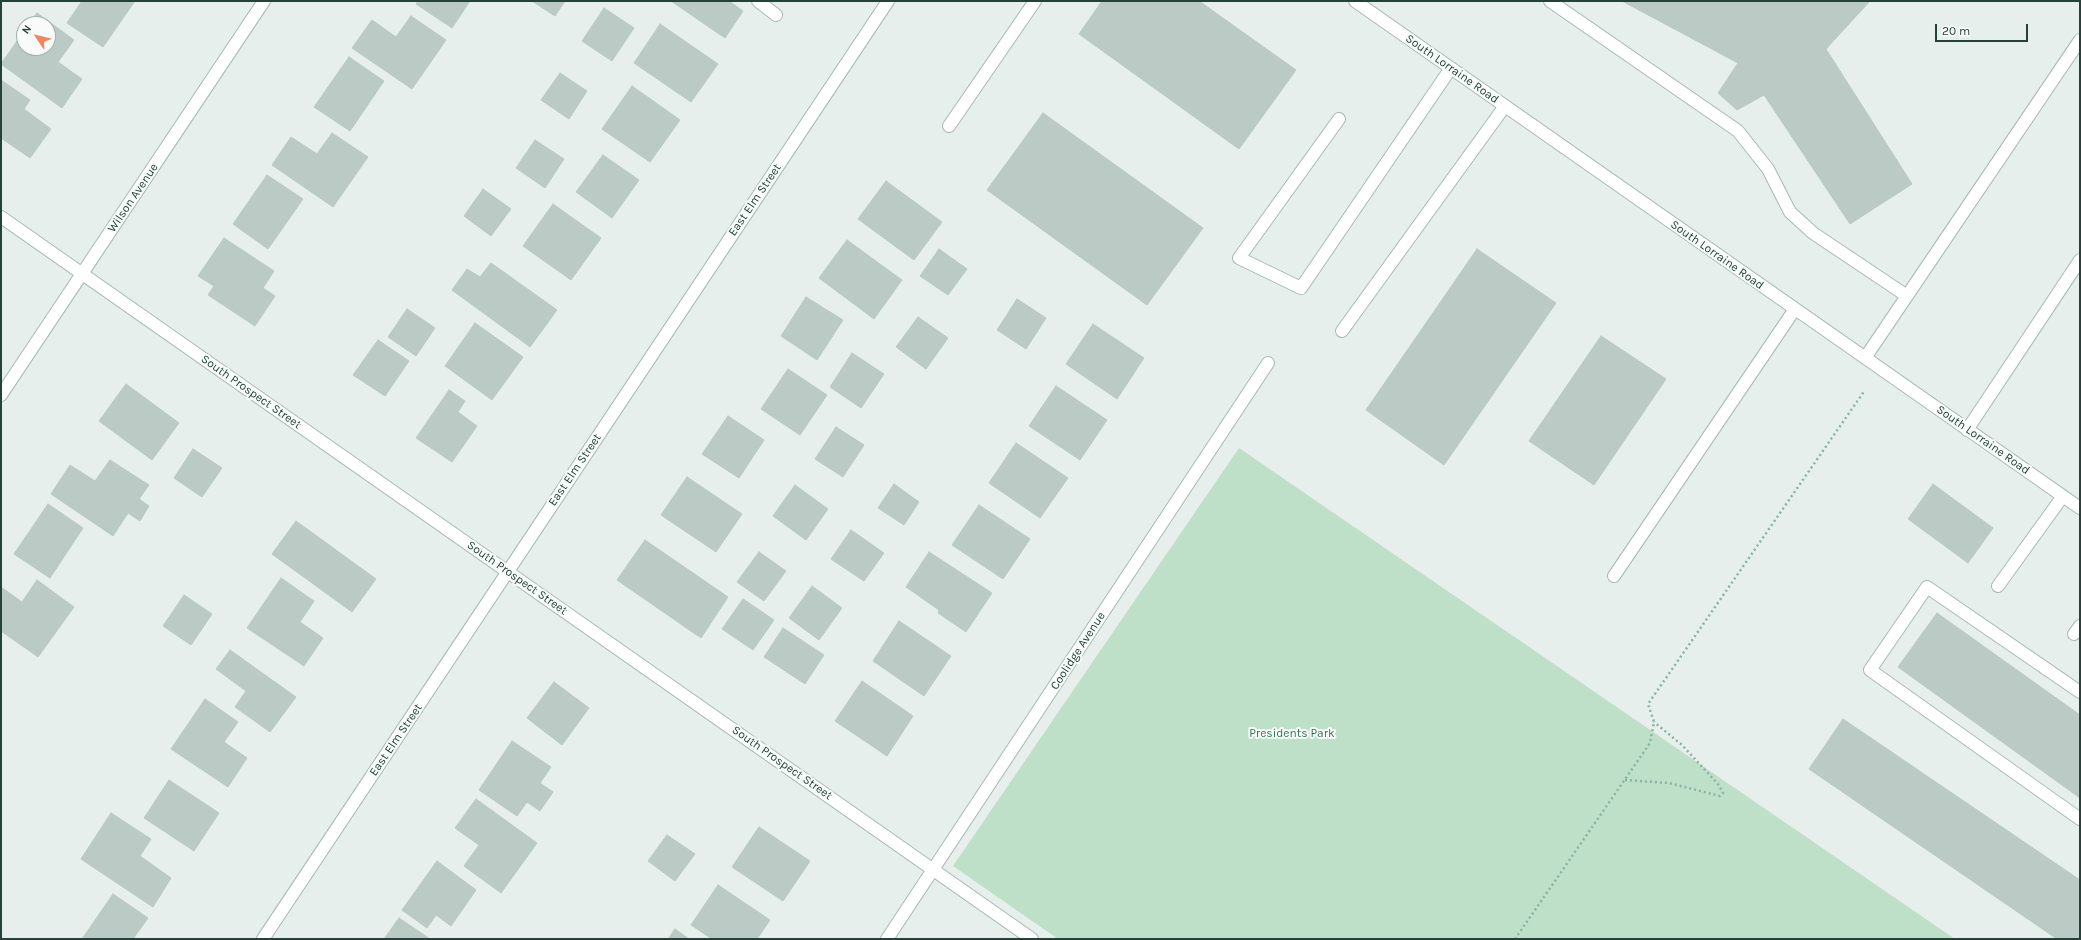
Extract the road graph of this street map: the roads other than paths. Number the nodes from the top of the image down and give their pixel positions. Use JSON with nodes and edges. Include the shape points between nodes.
{"nodes":[{"id":1,"x":264,"y":1,"type":"edge"},
{"id":2,"x":758,"y":1,"type":"edge"},
{"id":3,"x":888,"y":1,"type":"edge"},
{"id":4,"x":1035,"y":1,"type":"edge"},
{"id":5,"x":1355,"y":1,"type":"edge"},
{"id":6,"x":1550,"y":1,"type":"edge"},
{"id":7,"x":776,"y":15,"type":"dead end"},
{"id":8,"x":2080,"y":40,"type":"edge"},
{"id":9,"x":1451,"y":68,"type":"junction"},
{"id":10,"x":1505,"y":106,"type":"junction"},
{"id":11,"x":1339,"y":119,"type":"dead end"},
{"id":12,"x":949,"y":126,"type":"dead end"},
{"id":13,"x":1,"y":217,"type":"edge"},
{"id":14,"x":2080,"y":260,"type":"edge"},
{"id":15,"x":82,"y":274,"type":"junction"},
{"id":16,"x":1907,"y":296,"type":"junction"},
{"id":17,"x":1795,"y":309,"type":"junction"},
{"id":18,"x":1342,"y":331,"type":"dead end"},
{"id":19,"x":1865,"y":358,"type":"junction"},
{"id":20,"x":1268,"y":363,"type":"dead end"},
{"id":21,"x":1,"y":395,"type":"edge"},
{"id":22,"x":1967,"y":430,"type":"junction"},
{"id":23,"x":2063,"y":496,"type":"junction"},
{"id":24,"x":2080,"y":508,"type":"edge"},
{"id":25,"x":508,"y":572,"type":"junction"},
{"id":26,"x":1614,"y":576,"type":"dead end"},
{"id":27,"x":1998,"y":586,"type":"dead end"},
{"id":28,"x":2080,"y":692,"type":"edge"},
{"id":29,"x":2080,"y":819,"type":"edge"},
{"id":30,"x":934,"y":869,"type":"junction"},
{"id":31,"x":263,"y":939,"type":"edge"},
{"id":32,"x":887,"y":939,"type":"edge"},
{"id":33,"x":1032,"y":939,"type":"edge"}],
"edges":[{"from":1,"to":15,"type":"street","name":"Wilson Avenue"},
{"from":2,"to":7,"type":"street"},
{"from":3,"to":25,"type":"street","name":"East Elm Street"},
{"from":4,"to":12,"type":"street"},
{"from":5,"to":9,"type":"street","name":"South Lorraine Road"},
{"from":6,"to":16,"type":"street","via":[[1738,131],[1768,169],[1790,212],[1813,233]]},
{"from":8,"to":16,"type":"street"},
{"from":9,"to":10,"type":"street","name":"South Lorraine Road"},
{"from":9,"to":11,"type":"street","via":[[1301,288],[1239,258]]},
{"from":10,"to":17,"type":"street","name":"South Lorraine Road"},
{"from":10,"to":18,"type":"street"},
{"from":13,"to":15,"type":"street","name":"South Prospect Street"},
{"from":14,"to":22,"type":"street"},
{"from":15,"to":21,"type":"street","name":"Wilson Avenue"},
{"from":15,"to":25,"type":"street","name":"South Prospect Street"},
{"from":16,"to":19,"type":"street"},
{"from":17,"to":19,"type":"street","name":"South Lorraine Road"},
{"from":17,"to":26,"type":"street"},
{"from":19,"to":22,"type":"street","name":"South Lorraine Road"},
{"from":20,"to":30,"type":"street","name":"Coolidge Avenue"},
{"from":22,"to":23,"type":"street","name":"South Lorraine Road"},
{"from":23,"to":24,"type":"street","name":"South Lorraine Road"},
{"from":23,"to":27,"type":"street"},
{"from":25,"to":30,"type":"street","name":"South Prospect Street"},
{"from":25,"to":31,"type":"street","name":"East Elm Street"},
{"from":28,"to":29,"type":"street","via":[[1927,588],[1870,670]]},
{"from":30,"to":32,"type":"street","name":"Coolidge Avenue"},
{"from":30,"to":33,"type":"street","name":"South Prospect Street"}]}
